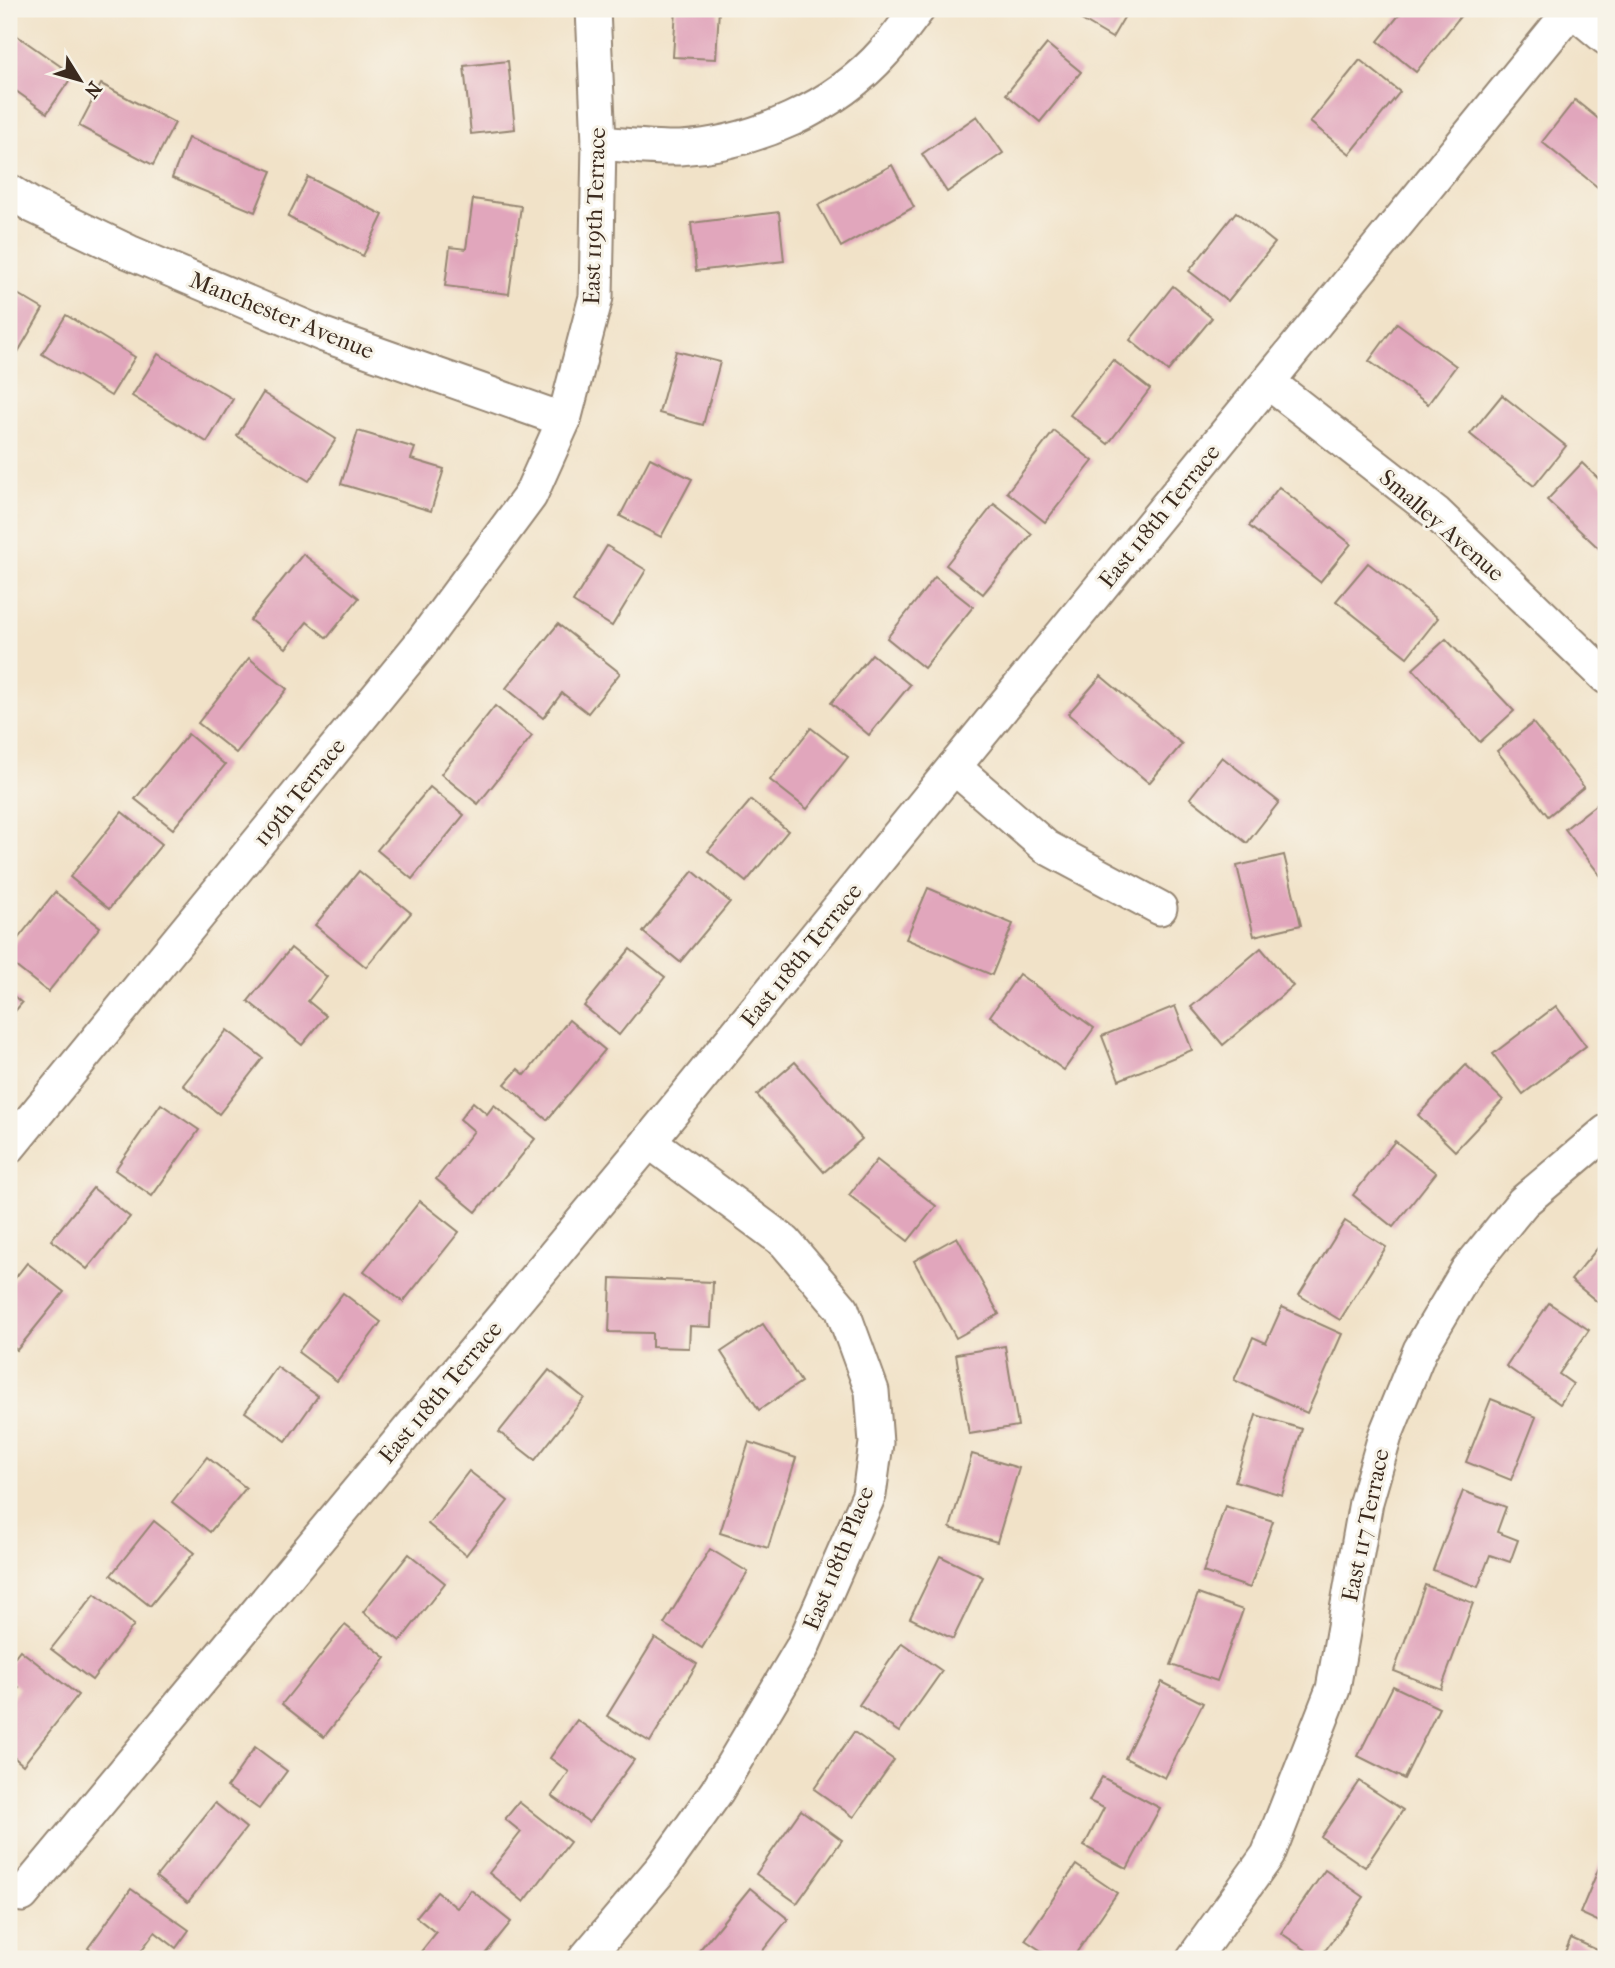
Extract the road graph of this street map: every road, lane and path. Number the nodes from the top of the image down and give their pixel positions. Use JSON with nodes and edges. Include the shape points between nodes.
{"nodes":[{"id":1,"x":593,"y":9,"type":"edge"},
{"id":2,"x":918,"y":9,"type":"edge"},
{"id":3,"x":1572,"y":9,"type":"edge"},
{"id":4,"x":1606,"y":38,"type":"edge"},
{"id":5,"x":599,"y":143,"type":"junction"},
{"id":6,"x":9,"y":191,"type":"edge"},
{"id":7,"x":1268,"y":382,"type":"junction"},
{"id":8,"x":564,"y":420,"type":"junction"},
{"id":9,"x":1606,"y":677,"type":"edge"},
{"id":10,"x":954,"y":767,"type":"junction"},
{"id":11,"x":1160,"y":908,"type":"dead end"},
{"id":12,"x":1606,"y":1132,"type":"edge"},
{"id":13,"x":649,"y":1140,"type":"junction"},
{"id":14,"x":9,"y":1147,"type":"edge"},
{"id":15,"x":22,"y":1895,"type":"dead end"},
{"id":16,"x":585,"y":1959,"type":"edge"},
{"id":17,"x":1193,"y":1959,"type":"edge"}],
"edges":[{"from":1,"to":5,"type":"street","name":"East 119th Terrace"},
{"from":2,"to":5,"type":"street","via":[[885,52],[859,76],[805,113],[745,137],[680,148]]},
{"from":3,"to":4,"type":"street"},
{"from":3,"to":7,"type":"street","name":"East 118th Terrace"},
{"from":5,"to":8,"type":"street","name":"East 119th Terrace","via":[[596,296]]},
{"from":6,"to":8,"type":"street","name":"Manchester Avenue","via":[[128,252],[324,335]]},
{"from":7,"to":9,"type":"street","name":"Smalley Avenue","via":[[1436,513]]},
{"from":7,"to":10,"type":"street","name":"East 118th Terrace"},
{"from":8,"to":14,"type":"street","name":"119th Terrace","via":[[530,496],[419,646]]},
{"from":10,"to":11,"type":"street","via":[[1046,847]]},
{"from":10,"to":13,"type":"street","name":"East 118th Terrace"},
{"from":12,"to":17,"type":"street","name":"East 117 Terrace","via":[[1523,1202],[1467,1271],[1420,1350],[1385,1436],[1366,1502],[1333,1689],[1268,1855]]},
{"from":13,"to":15,"type":"street","name":"East 118th Terrace"},
{"from":13,"to":16,"type":"street","name":"East 118th Place","via":[[785,1242],[842,1309],[872,1391],[876,1443],[869,1495],[802,1648],[717,1791],[662,1868]]}]}
